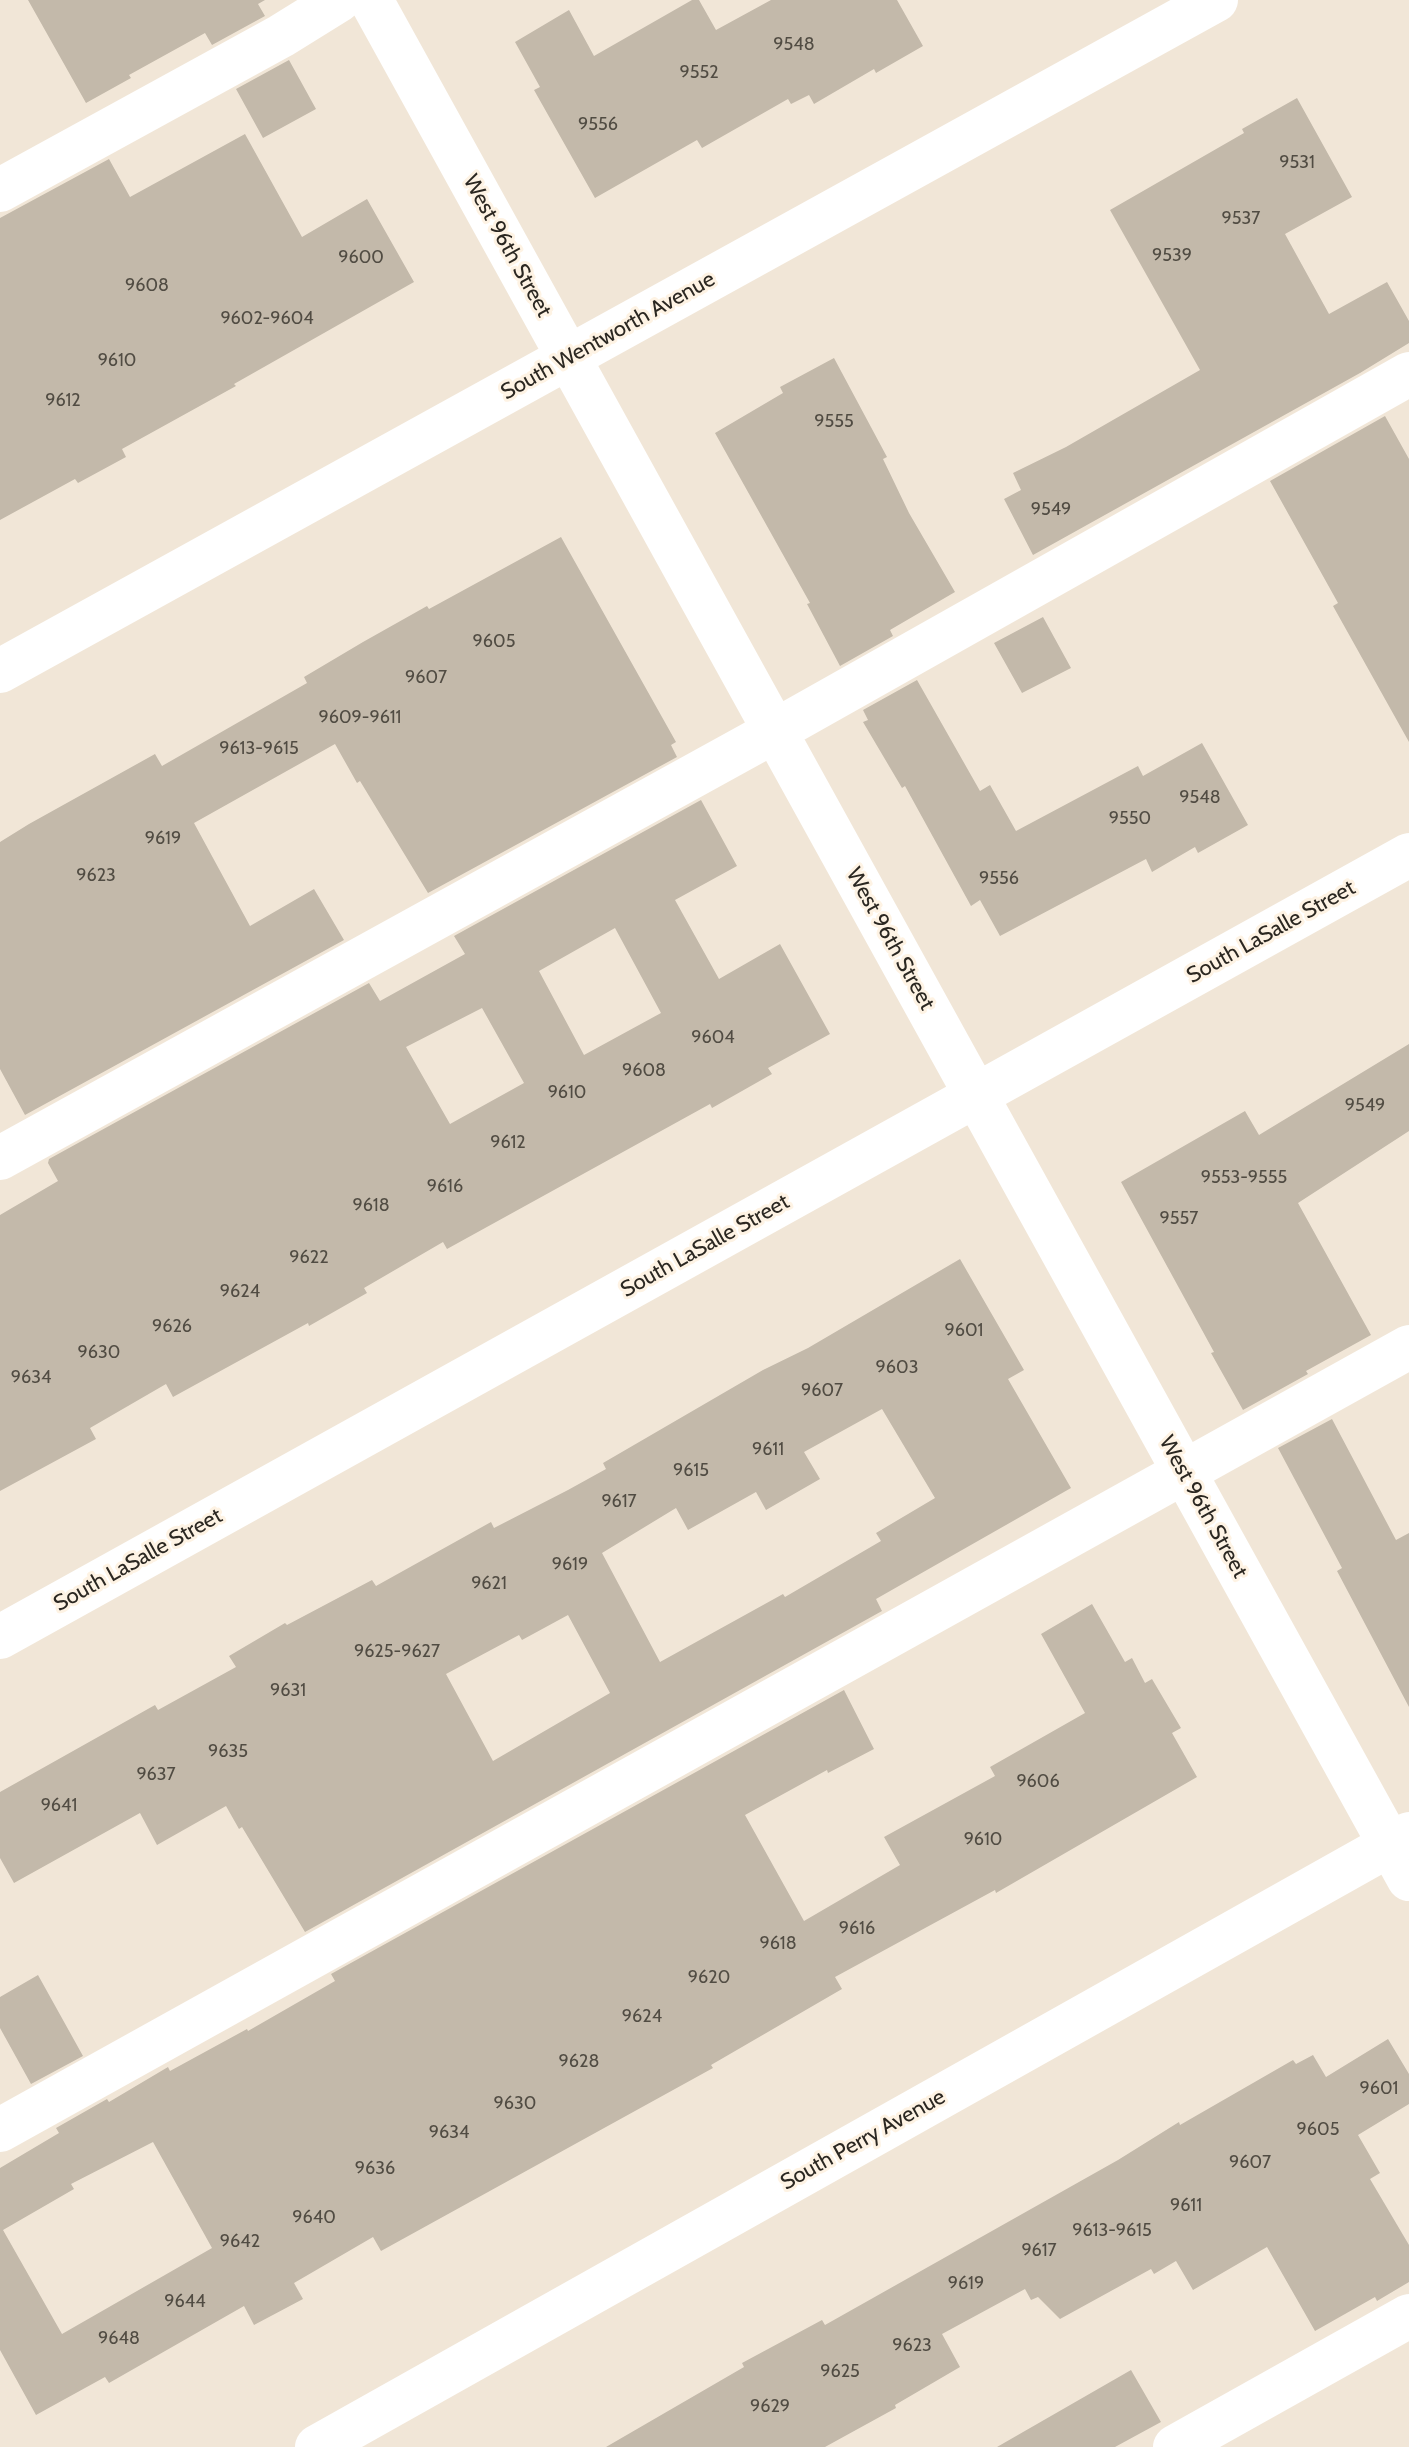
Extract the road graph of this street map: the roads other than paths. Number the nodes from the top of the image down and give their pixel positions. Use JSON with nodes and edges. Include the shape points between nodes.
{"nodes":[{"id":1,"x":339,"y":0,"type":"edge"},
{"id":2,"x":371,"y":0,"type":"edge"},
{"id":3,"x":1216,"y":0,"type":"edge"},
{"id":4,"x":0,"y":190,"type":"edge"},
{"id":5,"x":568,"y":358,"type":"junction"},
{"id":6,"x":1409,"y":374,"type":"edge"},
{"id":7,"x":0,"y":671,"type":"edge"},
{"id":8,"x":775,"y":731,"type":"junction"},
{"id":9,"x":1409,"y":855,"type":"edge"},
{"id":10,"x":976,"y":1095,"type":"junction"},
{"id":11,"x":0,"y":1158,"type":"edge"},
{"id":12,"x":1409,"y":1347,"type":"edge"},
{"id":13,"x":1184,"y":1472,"type":"junction"},
{"id":14,"x":0,"y":1637,"type":"edge"},
{"id":15,"x":1403,"y":1852,"type":"edge"},
{"id":16,"x":0,"y":2130,"type":"edge"},
{"id":17,"x":1409,"y":2316,"type":"edge"},
{"id":18,"x":317,"y":2447,"type":"edge"},
{"id":19,"x":1175,"y":2447,"type":"edge"}],
"edges":[{"from":1,"to":4,"type":"street"},
{"from":2,"to":5,"type":"street","name":"West 96th Street"},
{"from":3,"to":5,"type":"street","name":"South Wentworth Avenue"},
{"from":5,"to":7,"type":"street","name":"South Wentworth Avenue"},
{"from":5,"to":8,"type":"street","name":"West 96th Street"},
{"from":6,"to":8,"type":"street"},
{"from":8,"to":10,"type":"street","name":"West 96th Street"},
{"from":8,"to":11,"type":"street"},
{"from":9,"to":10,"type":"street","name":"South LaSalle Street"},
{"from":10,"to":13,"type":"street","name":"West 96th Street"},
{"from":10,"to":14,"type":"street","name":"South LaSalle Street"},
{"from":12,"to":13,"type":"street"},
{"from":13,"to":15,"type":"street","name":"West 96th Street"},
{"from":13,"to":16,"type":"street"},
{"from":15,"to":18,"type":"street","name":"South Perry Avenue"},
{"from":17,"to":19,"type":"street"}]}
